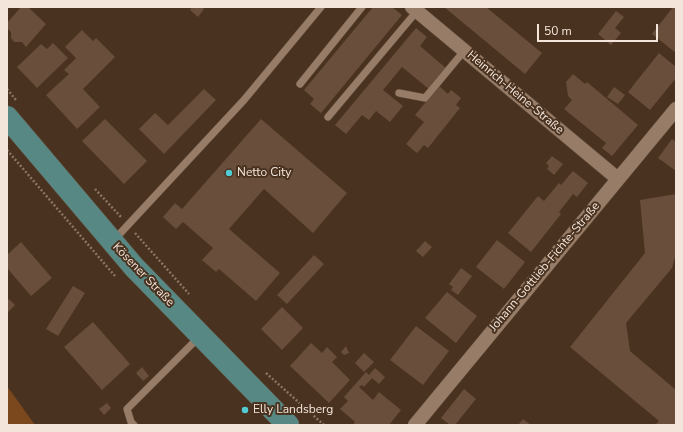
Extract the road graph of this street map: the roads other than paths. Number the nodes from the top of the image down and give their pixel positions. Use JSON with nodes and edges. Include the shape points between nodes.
{"nodes":[{"id":1,"x":321,"y":7,"type":"edge"},
{"id":2,"x":362,"y":7,"type":"edge"},
{"id":3,"x":414,"y":9,"type":"edge"},
{"id":4,"x":464,"y":51,"type":"junction"},
{"id":5,"x":300,"y":84,"type":"dead end"},
{"id":6,"x":399,"y":93,"type":"dead end"},
{"id":7,"x":676,"y":109,"type":"edge"},
{"id":8,"x":328,"y":117,"type":"dead end"},
{"id":9,"x":7,"y":118,"type":"edge"},
{"id":10,"x":618,"y":180,"type":"junction"},
{"id":11,"x":112,"y":242,"type":"junction"},
{"id":12,"x":201,"y":335,"type":"junction"},
{"id":13,"x":134,"y":425,"type":"edge"},
{"id":14,"x":288,"y":425,"type":"edge"},
{"id":15,"x":415,"y":425,"type":"edge"}],
"edges":[{"from":1,"to":11,"type":"lane","via":[[244,100]]},
{"from":2,"to":5,"type":"lane"},
{"from":3,"to":4,"type":"street","name":"Heinrich-Heine-Straße"},
{"from":3,"to":8,"type":"lane"},
{"from":4,"to":6,"type":"lane","via":[[425,98]]},
{"from":4,"to":10,"type":"street","name":"Heinrich-Heine-Straße"},
{"from":7,"to":10,"type":"street","name":"Johann-Gottlieb-Fichte-Straße"},
{"from":9,"to":11,"type":"main road","name":"Kösener Straße"},
{"from":10,"to":15,"type":"street","name":"Johann-Gottlieb-Fichte-Straße"},
{"from":11,"to":12,"type":"main road","name":"Kösener Straße"},
{"from":12,"to":13,"type":"lane","via":[[128,409]]},
{"from":12,"to":14,"type":"main road","name":"Kösener Straße"}]}
